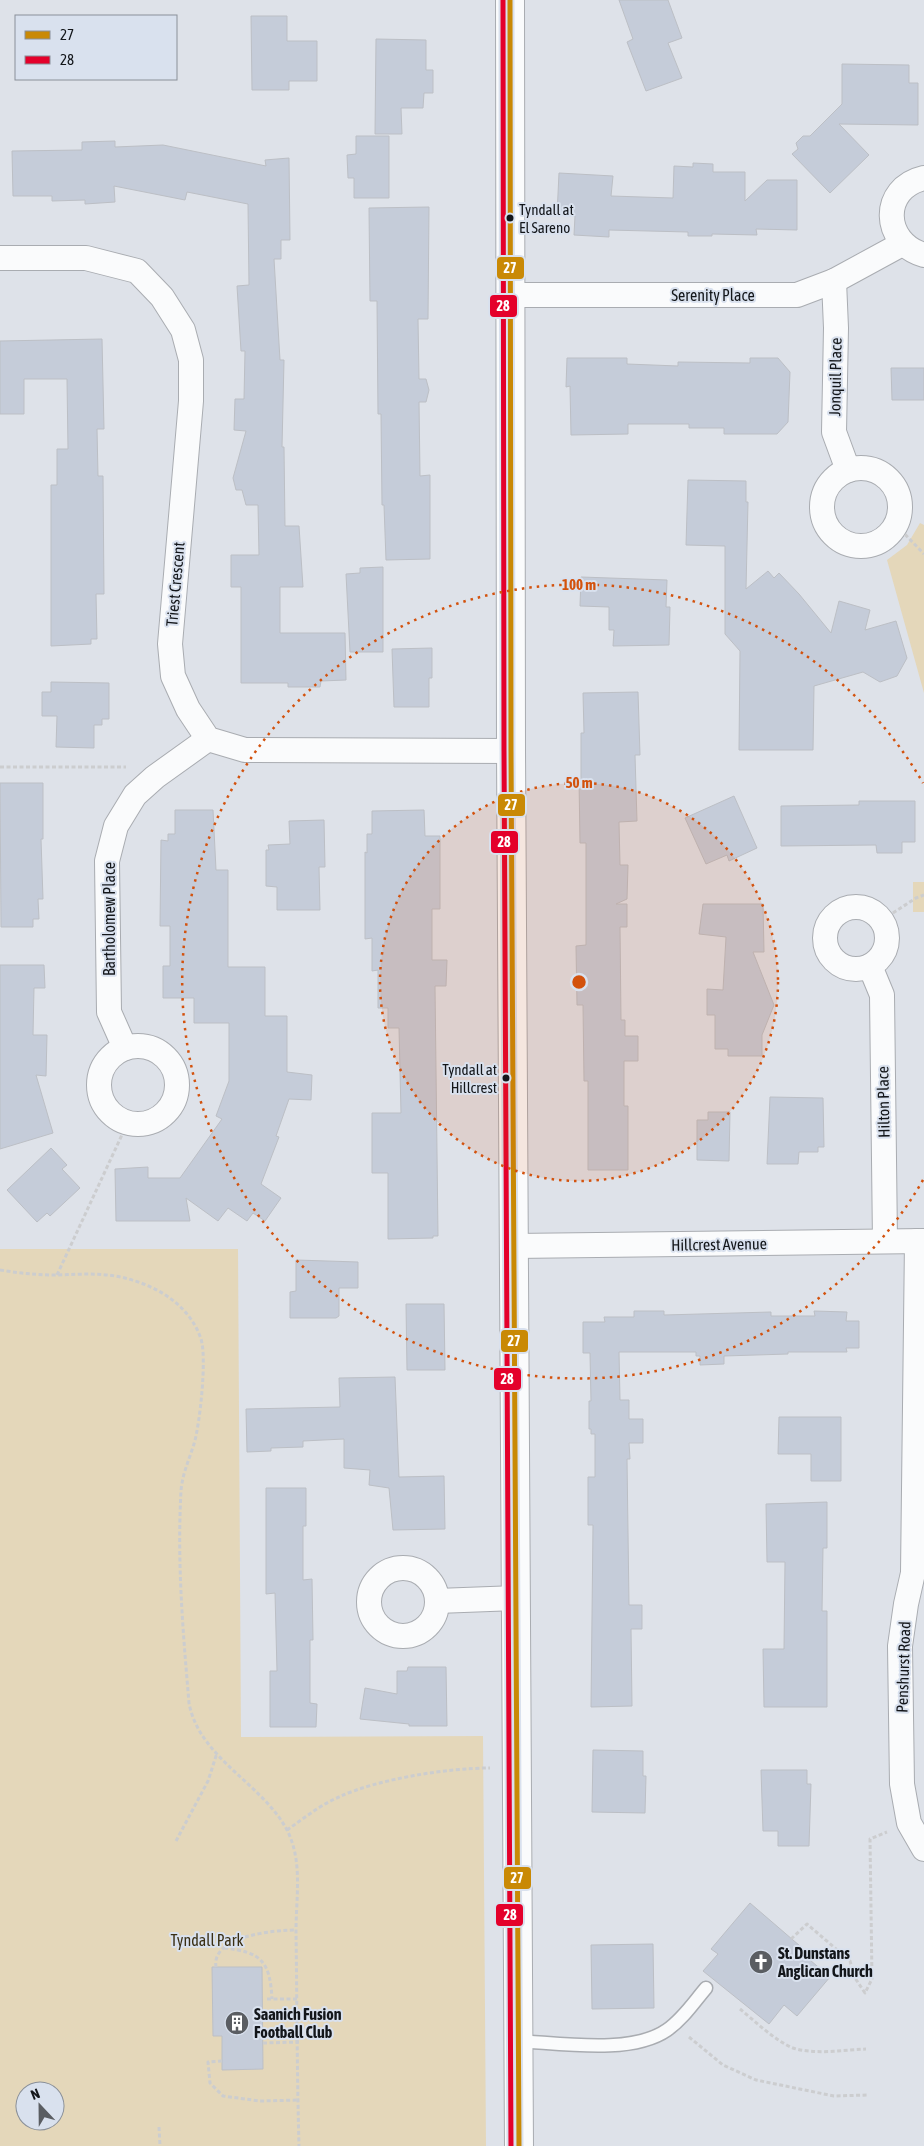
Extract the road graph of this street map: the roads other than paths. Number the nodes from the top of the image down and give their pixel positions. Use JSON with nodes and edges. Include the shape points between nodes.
{"nodes":[{"id":1,"x":510,"y":0,"type":"edge"},
{"id":2,"x":924,"y":178,"type":"edge"},
{"id":3,"x":902,"y":244,"type":"junction"},
{"id":4,"x":924,"y":255,"type":"edge"},
{"id":5,"x":0,"y":258,"type":"edge"},
{"id":6,"x":834,"y":281,"type":"junction"},
{"id":7,"x":512,"y":295,"type":"junction"},
{"id":8,"x":848,"y":470,"type":"junction"},
{"id":9,"x":208,"y":739,"type":"junction"},
{"id":10,"x":511,"y":751,"type":"junction"},
{"id":11,"x":870,"y":966,"type":"junction"},
{"id":12,"x":125,"y":1048,"type":"junction"},
{"id":13,"x":920,"y":1241,"type":"edge"},
{"id":14,"x":885,"y":1242,"type":"junction"},
{"id":15,"x":514,"y":1246,"type":"junction"},
{"id":16,"x":919,"y":1573,"type":"edge"},
{"id":17,"x":516,"y":1598,"type":"junction"},
{"id":18,"x":437,"y":1601,"type":"dead end"},
{"id":19,"x":924,"y":1849,"type":"edge"},
{"id":20,"x":706,"y":1988,"type":"dead end"},
{"id":21,"x":517,"y":2041,"type":"junction"},
{"id":22,"x":519,"y":2146,"type":"edge"}],
"edges":[{"from":1,"to":7,"type":"street"},
{"from":2,"to":3,"type":"street","via":[[906,186],[892,208],[895,233]]},
{"from":3,"to":4,"type":"street"},
{"from":3,"to":6,"type":"street","name":"Serenity Place"},
{"from":5,"to":9,"type":"street","name":"Triest Crescent","via":[[86,258],[137,270],[162,297],[183,330],[191,360],[191,400],[170,644],[173,676],[188,709]]},
{"from":6,"to":7,"type":"street","name":"Serenity Place","via":[[797,295]]},
{"from":6,"to":8,"type":"street","name":"Jonquil Place","via":[[834,432]]},
{"from":7,"to":10,"type":"street"},
{"from":8,"to":8,"type":"street","via":[[875,470],[887,477],[900,499],[896,525],[878,543],[853,546],[841,541],[825,522],[822,510],[824,497],[837,476]]},
{"from":9,"to":10,"type":"street","via":[[245,750]]},
{"from":9,"to":12,"type":"street","name":"Bartholomew Place","via":[[135,795],[116,826],[107,861],[109,1012]]},
{"from":10,"to":15,"type":"street"},
{"from":11,"to":11,"type":"street","via":[[850,969],[832,959],[824,940],[825,930],[837,913],[856,906],[875,913],[882,920],[886,946]]},
{"from":11,"to":14,"type":"street","name":"Hilton Place","via":[[882,995]]},
{"from":12,"to":12,"type":"street","via":[[151,1048],[163,1054],[177,1078],[178,1091],[173,1104],[153,1122],[127,1124],[106,1110],[100,1099],[98,1087],[105,1063]]},
{"from":13,"to":14,"type":"street","name":"Hillcrest Avenue"},
{"from":13,"to":16,"type":"street","name":"Penshurst Road"},
{"from":14,"to":15,"type":"street","name":"Hillcrest Avenue"},
{"from":15,"to":17,"type":"street"},
{"from":16,"to":19,"type":"street","name":"Penshurst Road","via":[[906,1604],[900,1646],[902,1784],[909,1823]]},
{"from":17,"to":18,"type":"street"},
{"from":17,"to":21,"type":"street"},
{"from":20,"to":21,"type":"lane","via":[[676,2024],[652,2038],[621,2044]]},
{"from":21,"to":22,"type":"street"}]}
